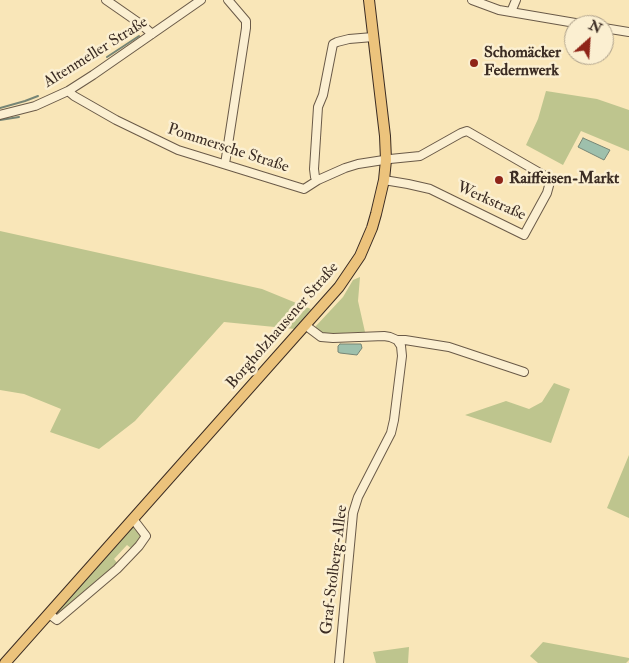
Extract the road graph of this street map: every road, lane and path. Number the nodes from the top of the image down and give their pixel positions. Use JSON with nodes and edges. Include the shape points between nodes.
{"nodes":[{"id":1,"x":106,"y":0,"type":"edge"},
{"id":2,"x":201,"y":0,"type":"edge"},
{"id":3,"x":228,"y":0,"type":"edge"},
{"id":4,"x":369,"y":0,"type":"edge"},
{"id":5,"x":472,"y":0,"type":"edge"},
{"id":6,"x":516,"y":0,"type":"edge"},
{"id":7,"x":511,"y":12,"type":"junction"},
{"id":8,"x":564,"y":21,"type":"edge"},
{"id":9,"x":614,"y":30,"type":"edge"},
{"id":10,"x":629,"y":32,"type":"edge"},
{"id":11,"x":152,"y":34,"type":"junction"},
{"id":12,"x":373,"y":37,"type":"junction"},
{"id":13,"x":68,"y":90,"type":"junction"},
{"id":14,"x":0,"y":115,"type":"edge"},
{"id":15,"x":467,"y":131,"type":"joint"},
{"id":16,"x":386,"y":160,"type":"junction"},
{"id":17,"x":225,"y":164,"type":"junction"},
{"id":18,"x":318,"y":180,"type":"junction"},
{"id":19,"x":384,"y":180,"type":"junction"},
{"id":20,"x":305,"y":325,"type":"junction"},
{"id":21,"x":398,"y":340,"type":"junction"},
{"id":22,"x":524,"y":372,"type":"dead end"},
{"id":23,"x":133,"y":519,"type":"junction"},
{"id":24,"x":49,"y":614,"type":"junction"},
{"id":25,"x":5,"y":663,"type":"edge"},
{"id":26,"x":339,"y":663,"type":"edge"}],
"edges":[{"from":1,"to":11,"type":"street"},
{"from":2,"to":11,"type":"street","name":"Altenmeller Straße"},
{"from":3,"to":17,"type":"street","via":[[246,21],[246,28]]},
{"from":4,"to":12,"type":"main road","name":"Borgholzhausener Straße"},
{"from":5,"to":7,"type":"street"},
{"from":6,"to":7,"type":"street"},
{"from":7,"to":8,"type":"street"},
{"from":9,"to":10,"type":"street"},
{"from":11,"to":13,"type":"street","name":"Altenmeller Straße"},
{"from":12,"to":16,"type":"main road","name":"Borgholzhausener Straße"},
{"from":12,"to":18,"type":"street","via":[[333,44],[318,107],[314,169]]},
{"from":13,"to":14,"type":"street","name":"Altenmeller Straße","via":[[35,106]]},
{"from":13,"to":17,"type":"street","name":"Pommersche Straße","via":[[111,117],[178,150]]},
{"from":15,"to":16,"type":"street","name":"Pommersche Straße","via":[[420,156]]},
{"from":15,"to":19,"type":"street","name":"Werkstraße","via":[[547,177],[550,182],[524,235],[430,189]]},
{"from":16,"to":18,"type":"street","name":"Pommersche Straße","via":[[345,168]]},
{"from":16,"to":19,"type":"main road","name":"Borgholzhausener Straße"},
{"from":17,"to":18,"type":"street","name":"Pommersche Straße","via":[[304,189]]},
{"from":19,"to":20,"type":"main road","name":"Borgholzhausener Straße","via":[[372,228],[360,256],[340,287]]},
{"from":20,"to":21,"type":"street","via":[[321,337],[384,336]]},
{"from":20,"to":23,"type":"main road","name":"Borgholzhausener Straße"},
{"from":21,"to":22,"type":"street","via":[[449,347]]},
{"from":21,"to":26,"type":"street","name":"Graf-Stolberg-Allee","via":[[402,356],[391,433],[358,496],[353,513]]},
{"from":23,"to":24,"type":"main road","name":"Borgholzhausener Straße"},
{"from":23,"to":24,"type":"street","via":[[146,536],[139,546],[57,620]]},
{"from":24,"to":25,"type":"main road","name":"Borgholzhausener Straße"}]}
